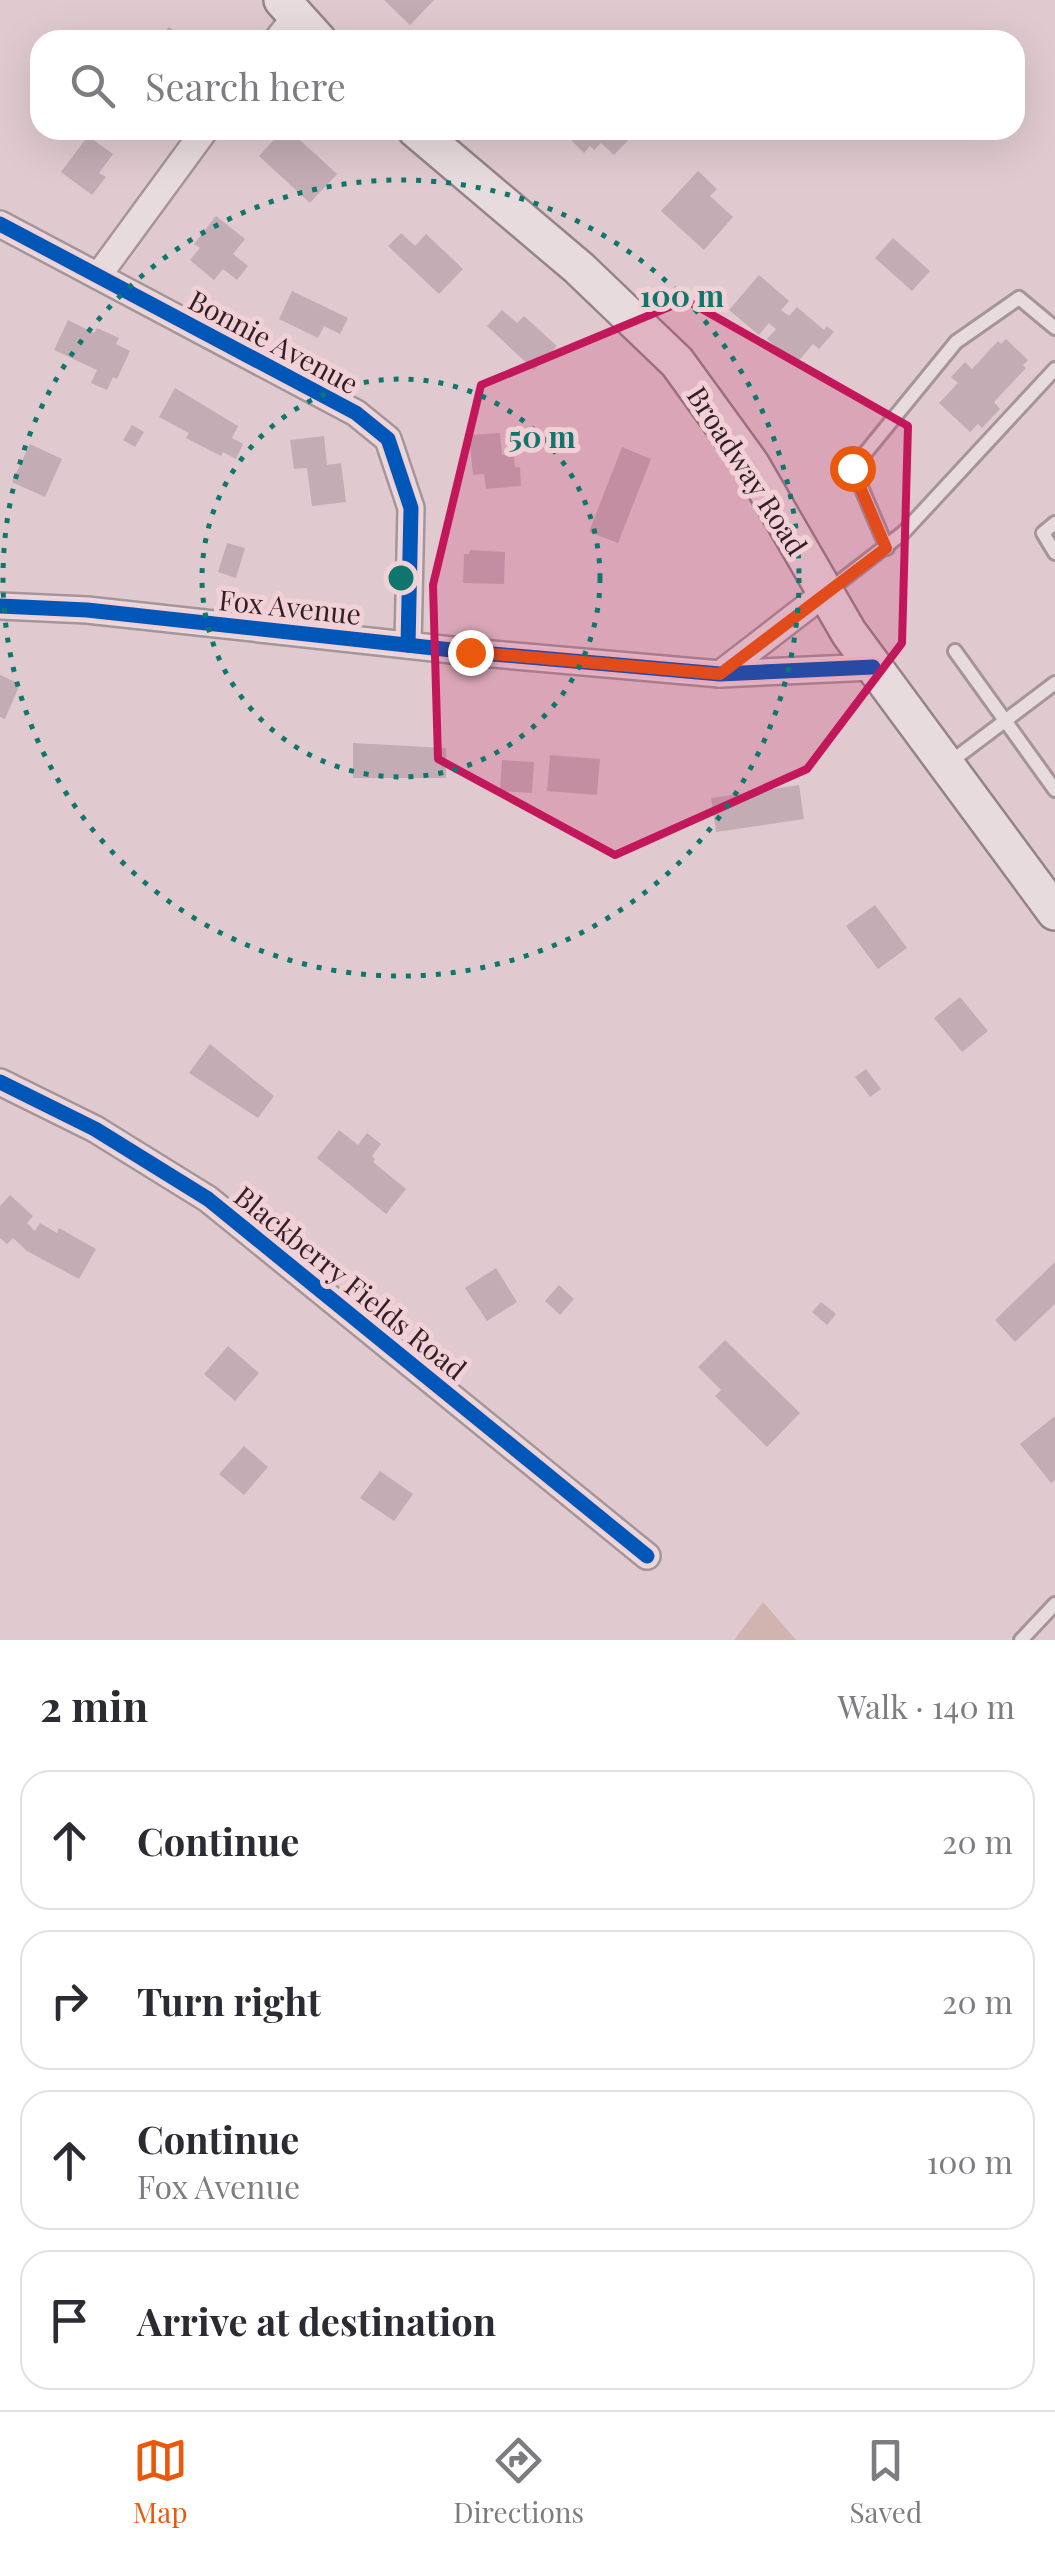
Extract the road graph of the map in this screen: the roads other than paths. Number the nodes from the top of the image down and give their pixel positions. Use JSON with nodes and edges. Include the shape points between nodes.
{"nodes":[{"id":1,"x":199,"y":140,"type":"edge"},
{"id":2,"x":428,"y":140,"type":"edge"},
{"id":3,"x":0,"y":224,"type":"edge"},
{"id":4,"x":98,"y":276,"type":"junction"},
{"id":5,"x":1055,"y":328,"type":"edge"},
{"id":6,"x":1055,"y":369,"type":"edge"},
{"id":7,"x":1055,"y":523,"type":"edge"},
{"id":8,"x":886,"y":548,"type":"junction"},
{"id":9,"x":1055,"y":553,"type":"edge"},
{"id":10,"x":826,"y":592,"type":"junction"},
{"id":11,"x":0,"y":606,"type":"edge"},
{"id":12,"x":408,"y":645,"type":"junction"},
{"id":13,"x":955,"y":651,"type":"dead end"},
{"id":14,"x":873,"y":667,"type":"junction"},
{"id":15,"x":720,"y":674,"type":"junction"},
{"id":16,"x":1055,"y":684,"type":"edge"},
{"id":17,"x":1005,"y":722,"type":"junction"},
{"id":18,"x":946,"y":766,"type":"junction"},
{"id":19,"x":1055,"y":790,"type":"edge"},
{"id":20,"x":1055,"y":911,"type":"edge"},
{"id":21,"x":0,"y":1082,"type":"edge"},
{"id":22,"x":647,"y":1556,"type":"dead end"},
{"id":23,"x":1055,"y":1604,"type":"edge"},
{"id":24,"x":1021,"y":1640,"type":"edge"}],
"edges":[{"from":1,"to":4,"type":"street"},
{"from":2,"to":10,"type":"main road","name":"Broadway Road","via":[[579,268],[676,362],[744,452]]},
{"from":3,"to":4,"type":"street","name":"Bonnie Avenue"},
{"from":4,"to":12,"type":"street","name":"Bonnie Avenue","via":[[356,414],[388,439],[410,508]]},
{"from":5,"to":8,"type":"lane","via":[[1019,298],[956,342],[852,468]]},
{"from":6,"to":8,"type":"lane"},
{"from":7,"to":9,"type":"lane","via":[[1043,533]]},
{"from":8,"to":10,"type":"lane"},
{"from":10,"to":14,"type":"main road","name":"Broadway Road"},
{"from":10,"to":15,"type":"street"},
{"from":11,"to":12,"type":"street","name":"Fox Avenue"},
{"from":12,"to":15,"type":"street","name":"Fox Avenue"},
{"from":13,"to":17,"type":"lane"},
{"from":14,"to":15,"type":"street","name":"Fox Avenue"},
{"from":14,"to":18,"type":"main road","name":"Broadway Road"},
{"from":16,"to":17,"type":"lane"},
{"from":17,"to":18,"type":"lane"},
{"from":17,"to":19,"type":"lane"},
{"from":18,"to":20,"type":"main road","name":"Broadway Road"},
{"from":21,"to":22,"type":"street","name":"Blackberry Fields Road","via":[[208,1199]]},
{"from":23,"to":24,"type":"lane"}]}
